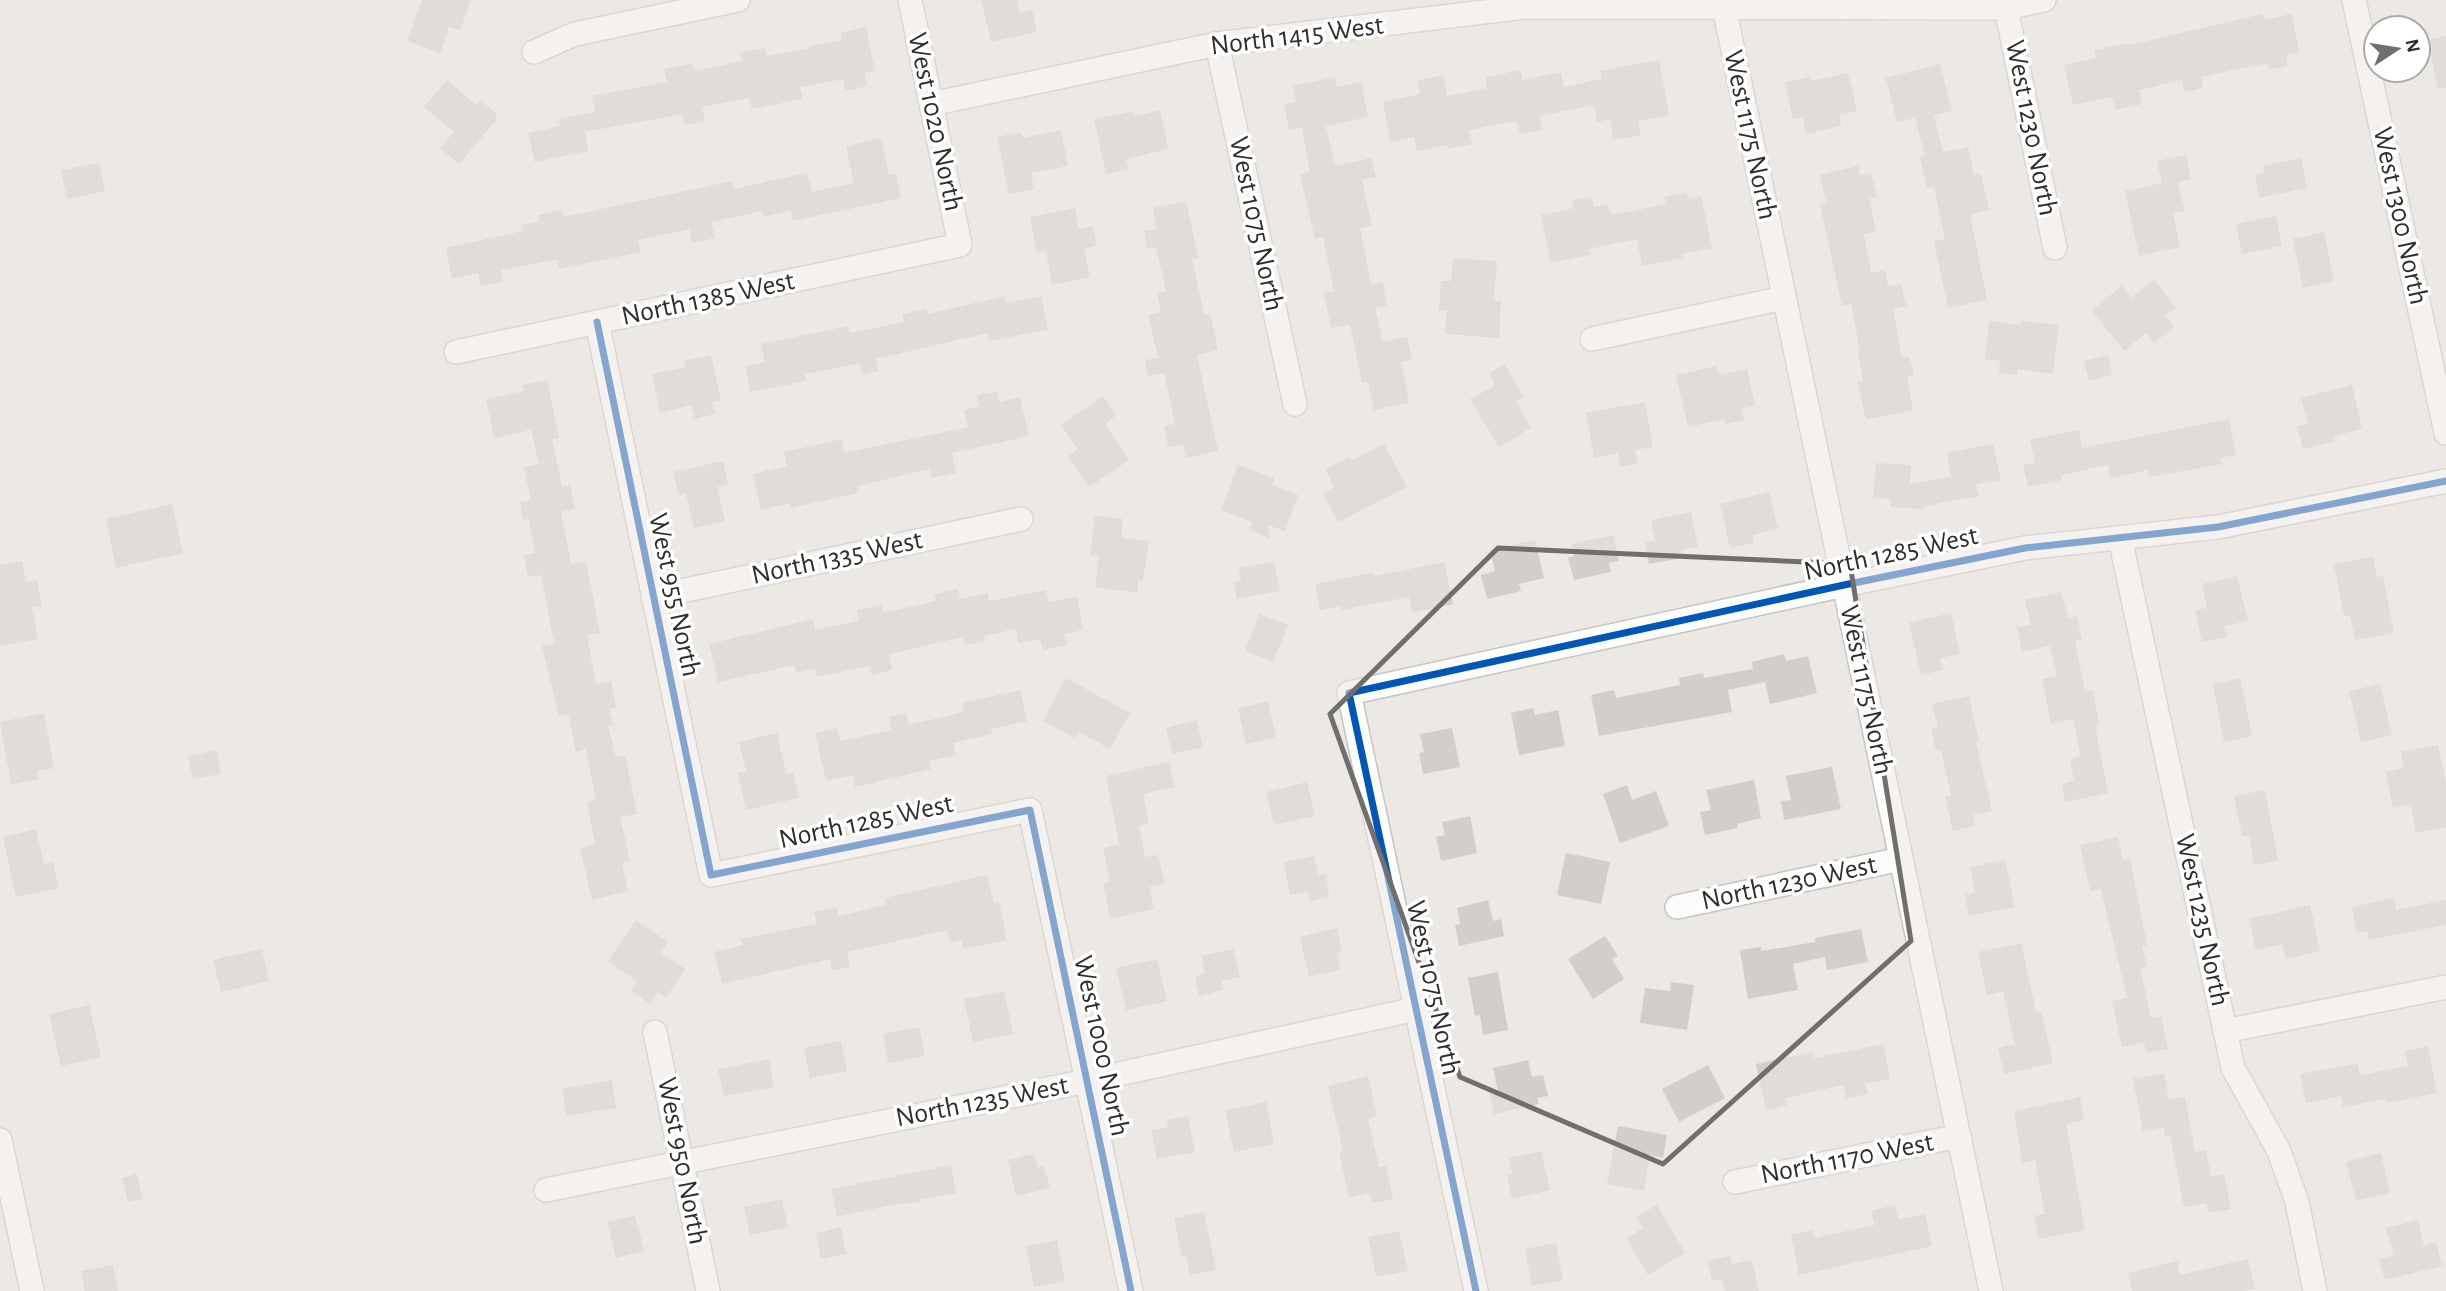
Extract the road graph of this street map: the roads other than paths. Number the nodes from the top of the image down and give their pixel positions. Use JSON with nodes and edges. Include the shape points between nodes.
{"nodes":[{"id":1,"x":738,"y":0,"type":"edge"},
{"id":2,"x":910,"y":0,"type":"edge"},
{"id":3,"x":2044,"y":0,"type":"edge"},
{"id":4,"x":2354,"y":0,"type":"edge"},
{"id":5,"x":1724,"y":7,"type":"junction"},
{"id":6,"x":2006,"y":8,"type":"junction"},
{"id":7,"x":1217,"y":44,"type":"junction"},
{"id":8,"x":534,"y":52,"type":"dead end"},
{"id":9,"x":931,"y":104,"type":"junction"},
{"id":10,"x":960,"y":245,"type":"joint"},
{"id":11,"x":2055,"y":248,"type":"dead end"},
{"id":12,"x":1784,"y":298,"type":"junction"},
{"id":13,"x":597,"y":322,"type":"junction"},
{"id":14,"x":1592,"y":339,"type":"dead end"},
{"id":15,"x":456,"y":352,"type":"dead end"},
{"id":16,"x":1295,"y":404,"type":"dead end"},
{"id":17,"x":2446,"y":433,"type":"edge"},
{"id":18,"x":2446,"y":481,"type":"edge"},
{"id":19,"x":1021,"y":519,"type":"dead end"},
{"id":20,"x":2120,"y":538,"type":"junction"},
{"id":21,"x":1844,"y":585,"type":"junction"},
{"id":22,"x":653,"y":597,"type":"junction"},
{"id":23,"x":1349,"y":693,"type":"joint"},
{"id":24,"x":1030,"y":810,"type":"joint"},
{"id":25,"x":1901,"y":859,"type":"junction"},
{"id":26,"x":711,"y":875,"type":"joint"},
{"id":27,"x":1677,"y":907,"type":"dead end"},
{"id":28,"x":2446,"y":987,"type":"edge"},
{"id":29,"x":1416,"y":1009,"type":"junction"},
{"id":30,"x":2225,"y":1031,"type":"junction"},
{"id":31,"x":655,"y":1032,"type":"dead end"},
{"id":32,"x":1087,"y":1081,"type":"junction"},
{"id":33,"x":1959,"y":1136,"type":"junction"},
{"id":34,"x":0,"y":1140,"type":"edge"},
{"id":35,"x":682,"y":1163,"type":"junction"},
{"id":36,"x":1735,"y":1182,"type":"dead end"},
{"id":37,"x":546,"y":1190,"type":"dead end"},
{"id":38,"x":32,"y":1291,"type":"edge"},
{"id":39,"x":708,"y":1291,"type":"edge"},
{"id":40,"x":1131,"y":1291,"type":"edge"},
{"id":41,"x":1476,"y":1291,"type":"edge"},
{"id":42,"x":1991,"y":1291,"type":"edge"},
{"id":43,"x":2315,"y":1291,"type":"edge"}],
"edges":[{"from":1,"to":8,"type":"street","via":[[575,34]]},
{"from":2,"to":9,"type":"street","name":"West 1020 North"},
{"from":3,"to":6,"type":"street","name":"North 1415 West"},
{"from":4,"to":17,"type":"street","name":"West 1300 North"},
{"from":5,"to":6,"type":"street","name":"North 1415 West"},
{"from":5,"to":7,"type":"street","name":"North 1415 West","via":[[1527,7]]},
{"from":5,"to":12,"type":"street","name":"West 1175 North"},
{"from":6,"to":11,"type":"street","name":"West 1230 North"},
{"from":7,"to":9,"type":"street","name":"North 1415 West"},
{"from":7,"to":16,"type":"street","name":"West 1075 North"},
{"from":9,"to":10,"type":"street","name":"West 1020 North"},
{"from":10,"to":13,"type":"street","name":"North 1385 West"},
{"from":12,"to":14,"type":"street"},
{"from":12,"to":21,"type":"street","name":"West 1175 North"},
{"from":13,"to":15,"type":"street","name":"North 1385 West"},
{"from":13,"to":22,"type":"street","name":"West 955 North"},
{"from":18,"to":20,"type":"street","name":"North 1285 West","via":[[2218,527]]},
{"from":19,"to":22,"type":"street","name":"North 1335 West"},
{"from":20,"to":21,"type":"street","name":"North 1285 West","via":[[2025,548]]},
{"from":20,"to":30,"type":"street","name":"West 1235 North"},
{"from":21,"to":23,"type":"street","name":"North 1285 West"},
{"from":21,"to":25,"type":"street","name":"West 1175 North"},
{"from":22,"to":26,"type":"street","name":"West 955 North"},
{"from":23,"to":29,"type":"street","name":"West 1075 North"},
{"from":24,"to":26,"type":"street","name":"North 1285 West"},
{"from":24,"to":32,"type":"street","name":"West 1000 North"},
{"from":25,"to":27,"type":"street","name":"North 1230 West"},
{"from":25,"to":33,"type":"street","name":"West 1175 North"},
{"from":28,"to":30,"type":"street"},
{"from":29,"to":32,"type":"street","name":"North 1235 West"},
{"from":29,"to":41,"type":"street","name":"West 1075 North"},
{"from":30,"to":43,"type":"street","name":"West 1235 North","via":[[2233,1068],[2279,1150],[2297,1202]]},
{"from":31,"to":35,"type":"street","name":"West 950 North"},
{"from":32,"to":35,"type":"street","name":"North 1235 West"},
{"from":32,"to":40,"type":"street","name":"West 1000 North"},
{"from":33,"to":36,"type":"street","name":"North 1170 West"},
{"from":33,"to":42,"type":"street","name":"West 1175 North"},
{"from":34,"to":38,"type":"street"},
{"from":35,"to":37,"type":"street","name":"North 1235 West"},
{"from":35,"to":39,"type":"street","name":"West 950 North"}]}
